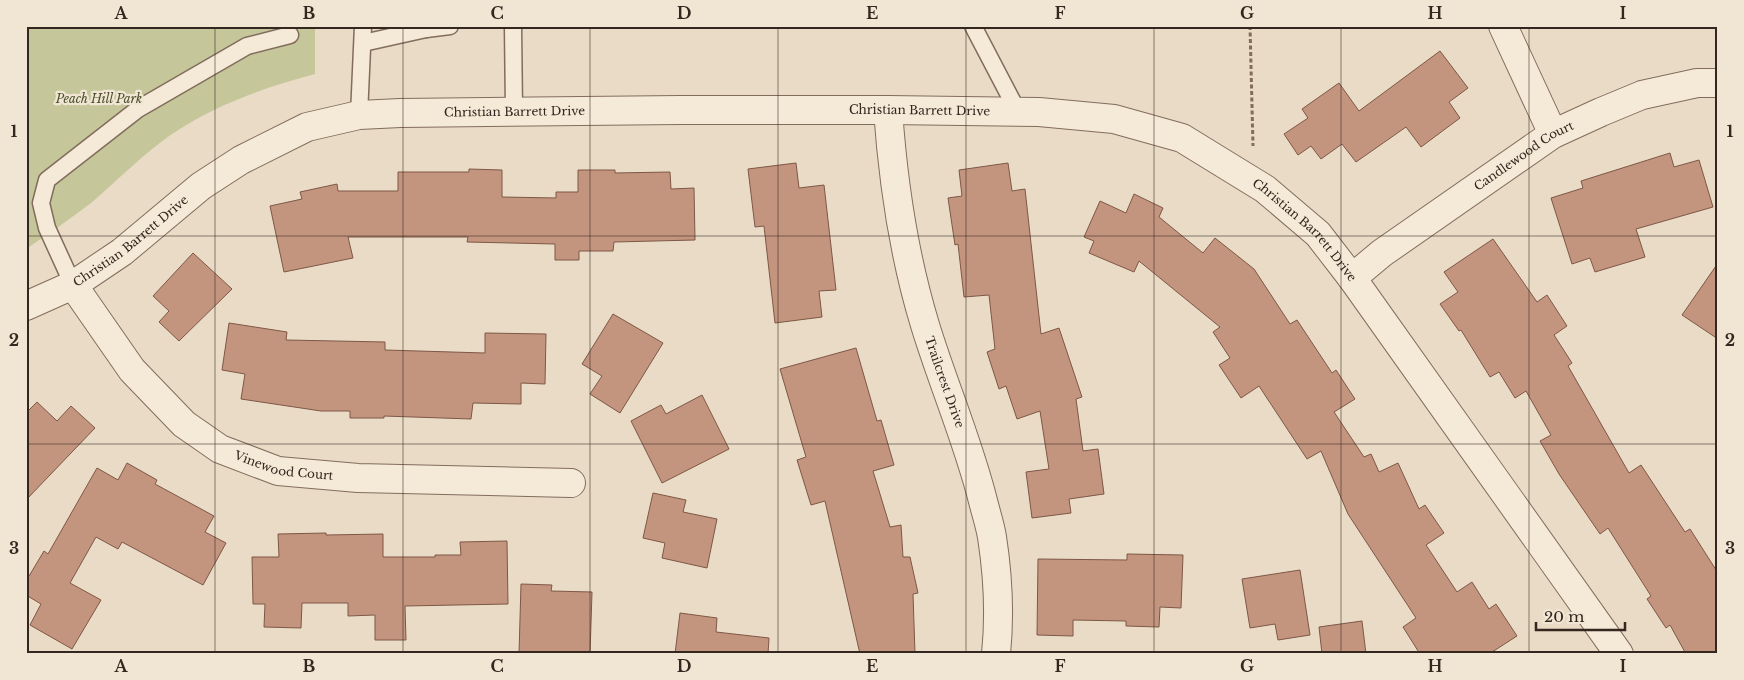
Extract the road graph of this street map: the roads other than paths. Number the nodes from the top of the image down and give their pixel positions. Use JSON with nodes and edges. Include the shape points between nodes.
{"nodes":[{"id":1,"x":363,"y":26,"type":"edge"},
{"id":2,"x":450,"y":26,"type":"edge"},
{"id":3,"x":513,"y":26,"type":"edge"},
{"id":4,"x":973,"y":26,"type":"edge"},
{"id":5,"x":1503,"y":26,"type":"edge"},
{"id":6,"x":426,"y":28,"type":"edge"},
{"id":7,"x":290,"y":35,"type":"dead end"},
{"id":8,"x":363,"y":43,"type":"junction"},
{"id":9,"x":1718,"y":83,"type":"edge"},
{"id":10,"x":888,"y":110,"type":"junction"},
{"id":11,"x":514,"y":112,"type":"junction"},
{"id":12,"x":1018,"y":112,"type":"junction"},
{"id":13,"x":360,"y":115,"type":"junction"},
{"id":14,"x":1554,"y":134,"type":"junction"},
{"id":15,"x":1352,"y":278,"type":"junction"},
{"id":16,"x":73,"y":285,"type":"junction"},
{"id":17,"x":26,"y":306,"type":"edge"},
{"id":18,"x":571,"y":483,"type":"dead end"},
{"id":19,"x":996,"y":654,"type":"edge"},
{"id":20,"x":1619,"y":654,"type":"edge"}],
"edges":[{"from":1,"to":8,"type":"lane"},
{"from":2,"to":6,"type":"lane"},
{"from":3,"to":11,"type":"lane"},
{"from":4,"to":12,"type":"lane"},
{"from":5,"to":14,"type":"street"},
{"from":6,"to":8,"type":"lane"},
{"from":7,"to":16,"type":"lane","via":[[247,46],[138,109],[47,180],[41,203],[47,228]]},
{"from":8,"to":13,"type":"lane"},
{"from":9,"to":14,"type":"street","name":"Candlewood Court","via":[[1697,83],[1642,96]]},
{"from":10,"to":11,"type":"street","name":"Christian Barrett Drive"},
{"from":10,"to":12,"type":"street","name":"Christian Barrett Drive"},
{"from":10,"to":19,"type":"street","name":"Trailcrest Drive","via":[[892,160],[913,282],[977,477],[992,536],[999,598]]},
{"from":11,"to":13,"type":"street","name":"Christian Barrett Drive"},
{"from":12,"to":15,"type":"street","name":"Christian Barrett Drive","via":[[1114,119],[1182,138],[1265,189],[1318,234]]},
{"from":13,"to":16,"type":"street","name":"Christian Barrett Drive","via":[[307,128],[240,160],[201,186],[122,252]]},
{"from":14,"to":15,"type":"street","name":"Candlewood Court","via":[[1382,253]]},
{"from":15,"to":20,"type":"street","name":"Christian Barrett Drive"},
{"from":16,"to":17,"type":"street","name":"Christian Barrett Drive"},
{"from":16,"to":18,"type":"street","name":"Vinewood Court","via":[[132,370],[184,424],[220,449],[278,471],[358,478]]}]}
